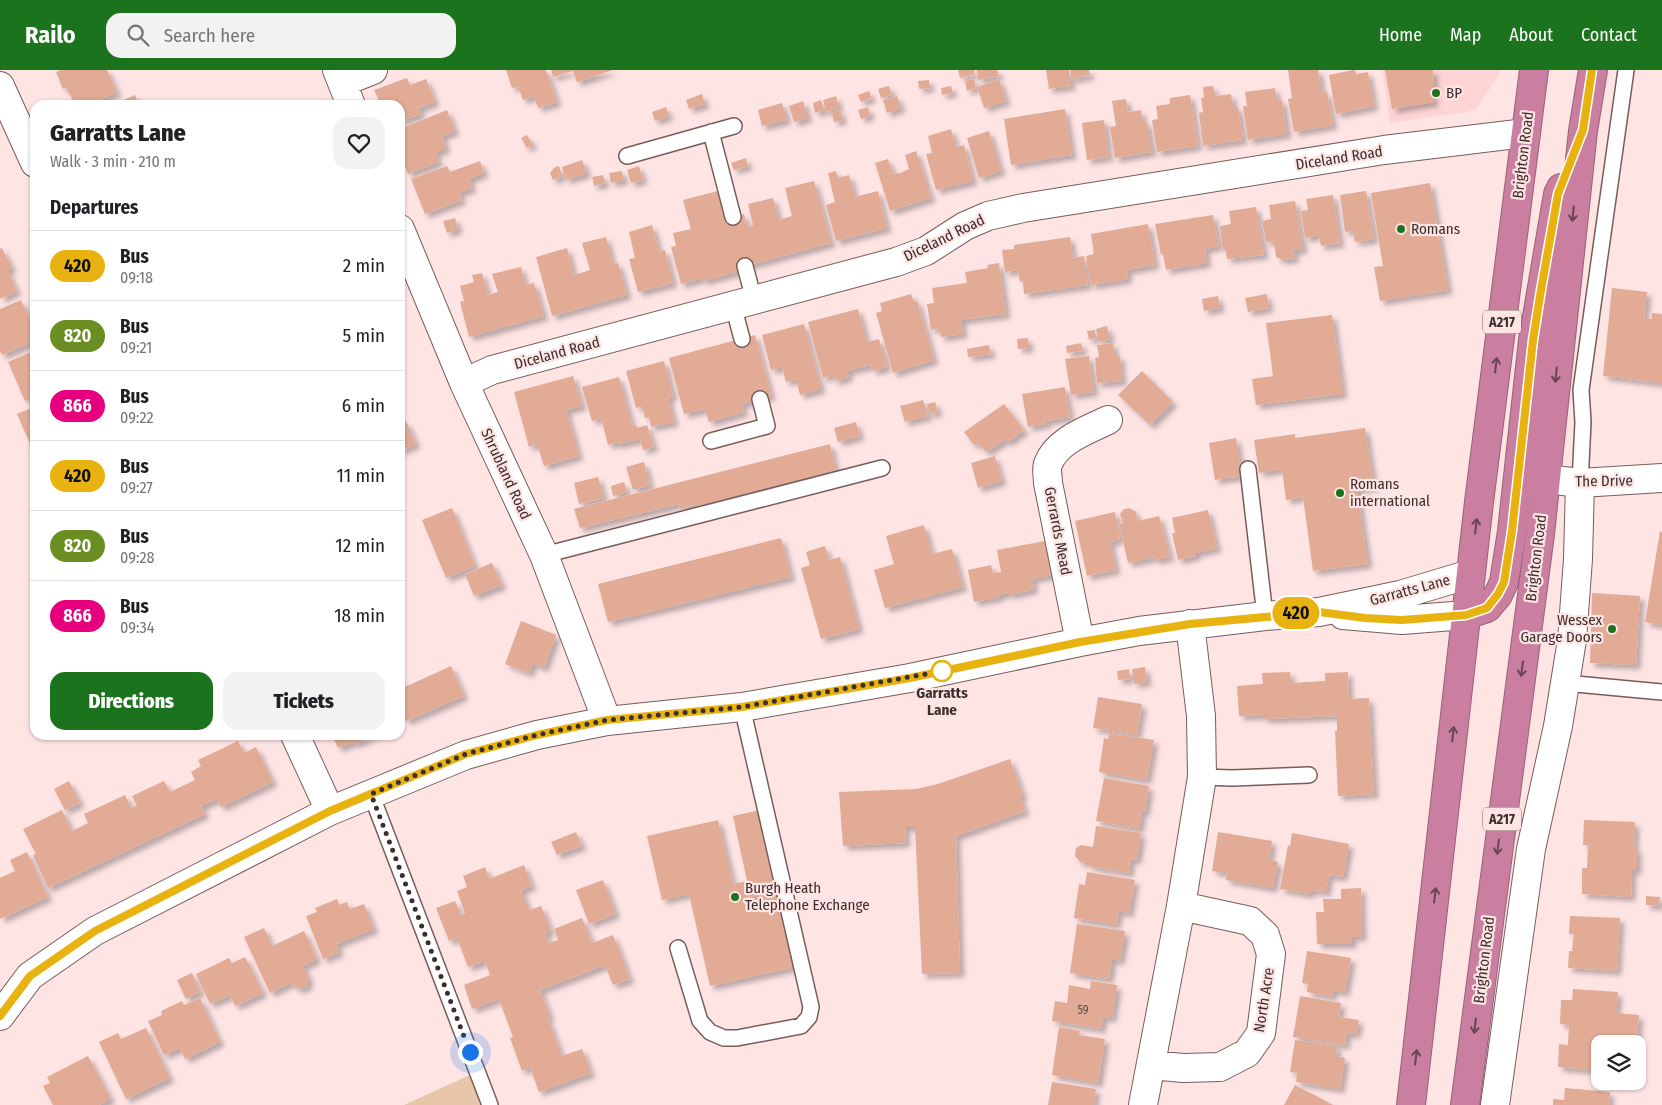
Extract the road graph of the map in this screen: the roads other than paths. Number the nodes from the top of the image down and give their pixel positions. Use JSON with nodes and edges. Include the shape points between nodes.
{"nodes":[{"id":1,"x":373,"y":70,"type":"edge"},
{"id":2,"x":1534,"y":70,"type":"edge"},
{"id":3,"x":1592,"y":70,"type":"edge"},
{"id":4,"x":1626,"y":70,"type":"edge"},
{"id":5,"x":0,"y":86,"type":"edge"},
{"id":6,"x":344,"y":86,"type":"edge"},
{"id":7,"x":734,"y":126,"type":"dead end"},
{"id":8,"x":1583,"y":130,"type":"junction"},
{"id":9,"x":711,"y":132,"type":"junction"},
{"id":10,"x":1526,"y":133,"type":"junction"},
{"id":11,"x":30,"y":152,"type":"edge"},
{"id":12,"x":627,"y":156,"type":"dead end"},
{"id":13,"x":733,"y":217,"type":"dead end"},
{"id":14,"x":405,"y":241,"type":"edge"},
{"id":15,"x":745,"y":266,"type":"dead end"},
{"id":16,"x":744,"y":302,"type":"junction"},
{"id":17,"x":742,"y":339,"type":"dead end"},
{"id":18,"x":464,"y":383,"type":"junction"},
{"id":19,"x":760,"y":399,"type":"dead end"},
{"id":20,"x":1108,"y":420,"type":"dead end"},
{"id":21,"x":711,"y":441,"type":"dead end"},
{"id":22,"x":882,"y":468,"type":"dead end"},
{"id":23,"x":1248,"y":468,"type":"dead end"},
{"id":24,"x":1662,"y":478,"type":"edge"},
{"id":25,"x":1546,"y":479,"type":"junction"},
{"id":26,"x":1580,"y":483,"type":"junction"},
{"id":27,"x":544,"y":555,"type":"junction"},
{"id":28,"x":1470,"y":574,"type":"junction"},
{"id":29,"x":1319,"y":612,"type":"junction"},
{"id":30,"x":1466,"y":615,"type":"junction"},
{"id":31,"x":1265,"y":616,"type":"junction"},
{"id":32,"x":1190,"y":624,"type":"junction"},
{"id":33,"x":1080,"y":642,"type":"junction"},
{"id":34,"x":1565,"y":683,"type":"junction"},
{"id":35,"x":1662,"y":692,"type":"edge"},
{"id":36,"x":742,"y":707,"type":"junction"},
{"id":37,"x":607,"y":720,"type":"junction"},
{"id":38,"x":297,"y":740,"type":"edge"},
{"id":39,"x":1308,"y":775,"type":"dead end"},
{"id":40,"x":1202,"y":777,"type":"junction"},
{"id":41,"x":371,"y":794,"type":"junction"},
{"id":42,"x":330,"y":811,"type":"junction"},
{"id":43,"x":1181,"y":906,"type":"junction"},
{"id":44,"x":678,"y":948,"type":"dead end"},
{"id":45,"x":0,"y":1016,"type":"edge"},
{"id":46,"x":1151,"y":1065,"type":"junction"},
{"id":47,"x":490,"y":1105,"type":"edge"},
{"id":48,"x":1144,"y":1105,"type":"edge"},
{"id":49,"x":1411,"y":1105,"type":"edge"},
{"id":50,"x":1465,"y":1105,"type":"edge"},
{"id":51,"x":1495,"y":1105,"type":"edge"}],
"edges":[{"from":1,"to":6,"type":"street"},
{"from":2,"to":10,"type":"highway","name":"Brighton Road","number":"A217"},
{"from":3,"to":8,"type":"highway","name":"Brighton Road","number":"A217"},
{"from":4,"to":26,"type":"lane","via":[[1581,390]]},
{"from":5,"to":11,"type":"street"},
{"from":7,"to":9,"type":"lane"},
{"from":8,"to":25,"type":"highway","name":"Brighton Road","number":"A217","one_way":true},
{"from":8,"to":30,"type":"highway","via":[[1558,194],[1541,290],[1504,582],[1487,608]]},
{"from":9,"to":12,"type":"lane"},
{"from":9,"to":13,"type":"lane"},
{"from":10,"to":16,"type":"street","name":"Diceland Road","via":[[1384,150],[1022,208],[988,216],[965,226],[926,251],[896,262]]},
{"from":28,"to":10,"type":"highway","name":"Brighton Road","number":"A217","one_way":true},
{"from":14,"to":18,"type":"street","name":"Shrubland Road"},
{"from":15,"to":16,"type":"lane"},
{"from":16,"to":17,"type":"lane"},
{"from":16,"to":18,"type":"street","name":"Diceland Road","via":[[492,370]]},
{"from":18,"to":27,"type":"street","name":"Shrubland Road"},
{"from":19,"to":21,"type":"lane","via":[[767,426]]},
{"from":20,"to":33,"type":"street","name":"Gerrards Mead","via":[[1070,439],[1048,464],[1048,483]]},
{"from":22,"to":27,"type":"lane"},
{"from":23,"to":31,"type":"lane"},
{"from":24,"to":26,"type":"street","name":"The Drive"},
{"from":25,"to":26,"type":"street","name":"The Drive"},
{"from":25,"to":50,"type":"highway","name":"Brighton Road","number":"A217","one_way":true},
{"from":26,"to":34,"type":"street","name":"Brighton Road","via":[[1572,640]]},
{"from":27,"to":37,"type":"street","name":"Shrubland Road"},
{"from":28,"to":29,"type":"street","name":"Garratts Lane","via":[[1400,595]]},
{"from":28,"to":30,"type":"highway","name":"Brighton Road","number":"A217"},
{"from":29,"to":30,"type":"street","name":"Garratts Lane","via":[[1402,620]]},
{"from":29,"to":31,"type":"street","name":"Garratts Lane"},
{"from":49,"to":30,"type":"highway","name":"Brighton Road","number":"A217","one_way":true},
{"from":31,"to":32,"type":"street","name":"Garratts Lane"},
{"from":32,"to":33,"type":"street","name":"Garratts Lane"},
{"from":32,"to":40,"type":"street","via":[[1202,716]]},
{"from":33,"to":36,"type":"street","name":"Garratts Lane","via":[[910,678]]},
{"from":34,"to":35,"type":"lane"},
{"from":34,"to":51,"type":"street","name":"Brighton Road","via":[[1531,849]]},
{"from":36,"to":37,"type":"street","name":"Garratts Lane"},
{"from":36,"to":44,"type":"lane","via":[[811,1007],[809,1017],[801,1026],[737,1038],[724,1038],[710,1032],[700,1021]]},
{"from":37,"to":41,"type":"street","name":"Garratts Lane","via":[[466,754]]},
{"from":38,"to":42,"type":"street"},
{"from":39,"to":40,"type":"lane"},
{"from":40,"to":43,"type":"street"},
{"from":41,"to":42,"type":"street","name":"Garratts Lane"},
{"from":41,"to":47,"type":"lane"},
{"from":42,"to":45,"type":"street","name":"Garratts Lane","via":[[95,931],[30,976]]},
{"from":43,"to":46,"type":"street"},
{"from":43,"to":46,"type":"street","name":"North Acre","via":[[1250,921],[1265,935],[1271,954],[1261,1034],[1247,1053],[1220,1066],[1182,1068]]},
{"from":46,"to":48,"type":"street"}]}
